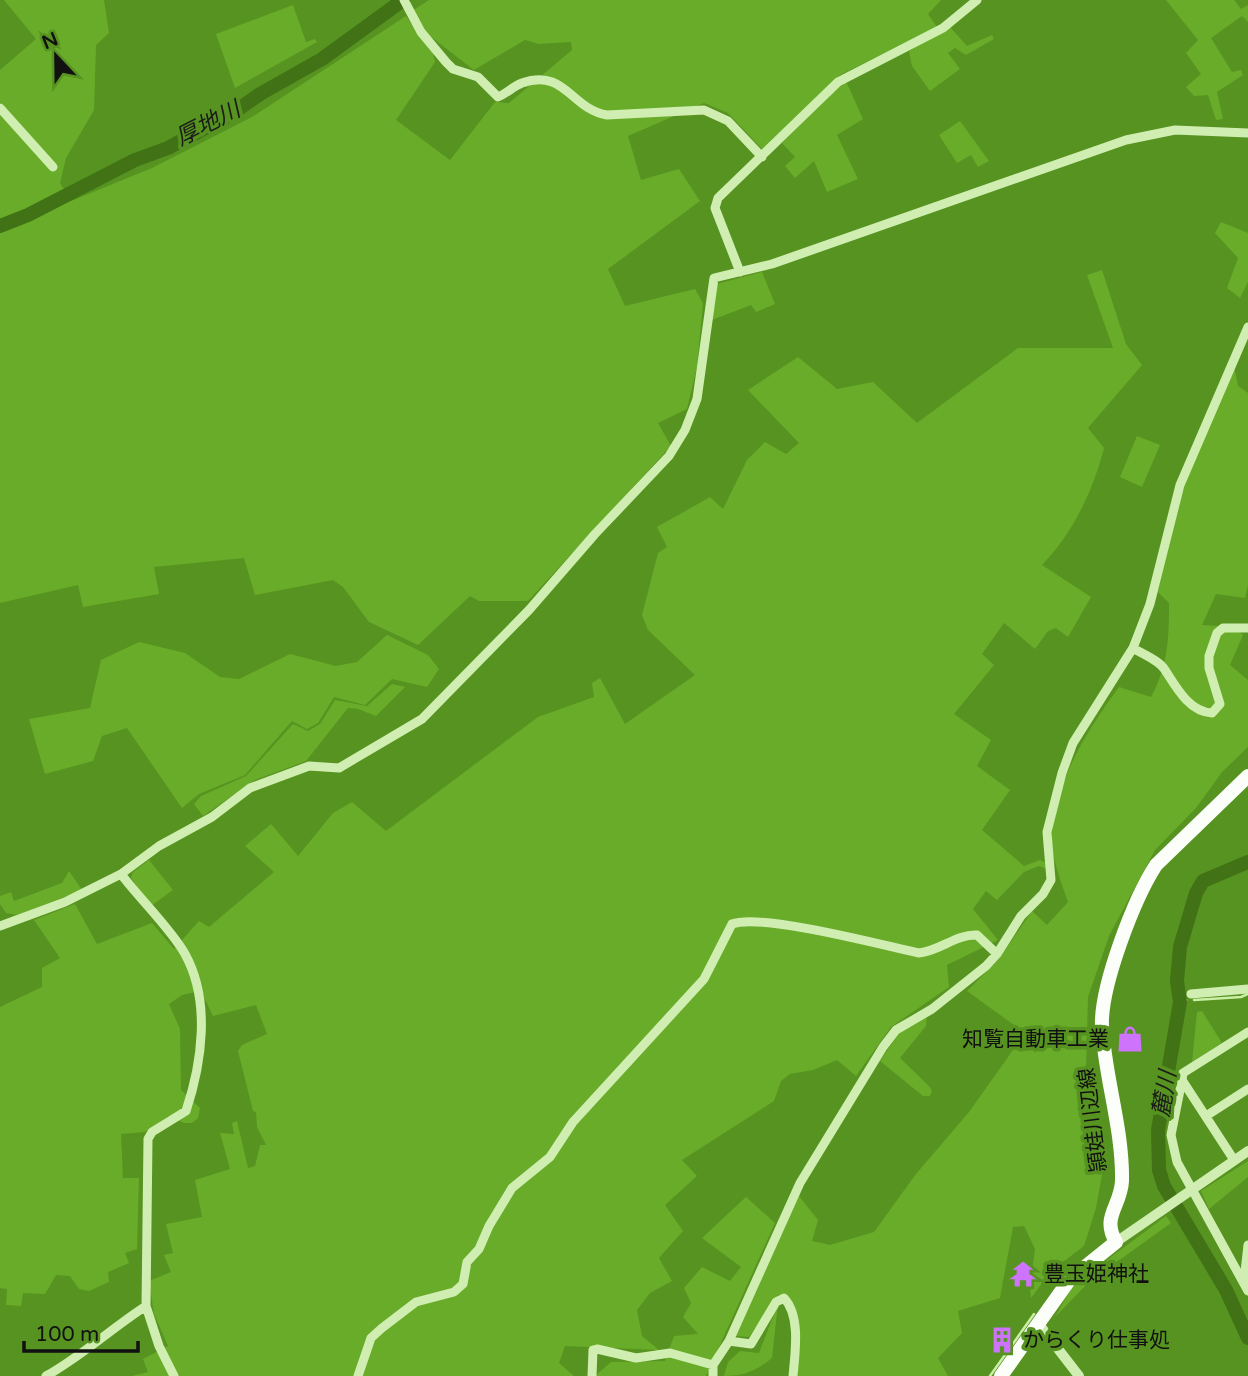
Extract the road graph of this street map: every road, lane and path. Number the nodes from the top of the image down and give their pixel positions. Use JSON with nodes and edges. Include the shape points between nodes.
{"nodes":[{"id":1,"x":404,"y":0,"type":"edge"},
{"id":2,"x":977,"y":0,"type":"edge"},
{"id":3,"x":0,"y":108,"type":"edge"},
{"id":4,"x":1248,"y":133,"type":"edge"},
{"id":5,"x":761,"y":157,"type":"junction"},
{"id":6,"x":53,"y":167,"type":"dead end"},
{"id":7,"x":740,"y":272,"type":"junction"},
{"id":8,"x":1248,"y":327,"type":"edge"},
{"id":9,"x":1248,"y":628,"type":"edge"},
{"id":10,"x":1133,"y":648,"type":"junction"},
{"id":11,"x":1246,"y":781,"type":"edge"},
{"id":12,"x":121,"y":874,"type":"junction"},
{"id":13,"x":0,"y":926,"type":"edge"},
{"id":14,"x":997,"y":954,"type":"junction"},
{"id":15,"x":1248,"y":989,"type":"edge"},
{"id":16,"x":1191,"y":994,"type":"dead end"},
{"id":17,"x":1248,"y":1032,"type":"edge"},
{"id":18,"x":1182,"y":1080,"type":"junction"},
{"id":19,"x":1248,"y":1090,"type":"edge"},
{"id":20,"x":1206,"y":1116,"type":"junction"},
{"id":21,"x":1248,"y":1151,"type":"edge"},
{"id":22,"x":1234,"y":1160,"type":"junction"},
{"id":23,"x":1189,"y":1189,"type":"junction"},
{"id":24,"x":1116,"y":1242,"type":"junction"},
{"id":25,"x":1248,"y":1245,"type":"edge"},
{"id":26,"x":1247,"y":1289,"type":"edge"},
{"id":27,"x":146,"y":1306,"type":"junction"},
{"id":28,"x":1038,"y":1323,"type":"junction"},
{"id":29,"x":729,"y":1342,"type":"junction"},
{"id":30,"x":713,"y":1365,"type":"junction"},
{"id":31,"x":46,"y":1376,"type":"edge"},
{"id":32,"x":174,"y":1376,"type":"edge"},
{"id":33,"x":358,"y":1376,"type":"edge"},
{"id":34,"x":592,"y":1376,"type":"edge"},
{"id":35,"x":713,"y":1376,"type":"edge"},
{"id":36,"x":793,"y":1376,"type":"edge"},
{"id":37,"x":1001,"y":1376,"type":"edge"},
{"id":38,"x":1079,"y":1376,"type":"edge"}],
"edges":[{"from":1,"to":5,"type":"street","via":[[408,12],[453,69],[478,77],[498,97],[526,81],[548,78],[591,112],[704,110],[728,121]]},
{"from":2,"to":5,"type":"street","via":[[943,28],[838,82]]},
{"from":3,"to":6,"type":"street"},
{"from":4,"to":7,"type":"street","via":[[1175,130],[1126,139]]},
{"from":5,"to":7,"type":"street","via":[[715,203]]},
{"from":7,"to":12,"type":"street","via":[[714,278],[697,399],[669,456],[422,719],[339,768],[309,766],[250,788]]},
{"from":8,"to":10,"type":"street","via":[[1180,485],[1150,604]]},
{"from":9,"to":10,"type":"street","via":[[1223,628],[1217,633],[1209,668],[1220,704],[1212,713],[1191,706],[1165,669]]},
{"from":10,"to":14,"type":"street","via":[[1073,743],[1062,773],[1047,832],[1051,880]]},
{"from":11,"to":24,"type":"main road","name":"頴娃川辺線","via":[[1150,874],[1107,985],[1102,1026],[1122,1184],[1109,1224]]},
{"from":12,"to":13,"type":"street","via":[[65,902]]},
{"from":12,"to":27,"type":"street","via":[[183,951],[199,999],[201,1050],[186,1111],[148,1139]]},
{"from":14,"to":29,"type":"street","via":[[932,1009],[896,1030],[883,1047],[800,1184]]},
{"from":14,"to":33,"type":"street","via":[[977,935],[919,953],[799,927],[743,920],[732,924],[704,979],[573,1122],[550,1157],[512,1188],[480,1249],[467,1262],[463,1284],[454,1292],[416,1302],[382,1328],[372,1338]]},
{"from":15,"to":16,"type":"street"},
{"from":17,"to":18,"type":"street","via":[[1183,1073]]},
{"from":18,"to":20,"type":"street"},
{"from":18,"to":23,"type":"street","via":[[1171,1135]]},
{"from":19,"to":20,"type":"street"},
{"from":20,"to":22,"type":"street"},
{"from":21,"to":22,"type":"street"},
{"from":22,"to":23,"type":"street"},
{"from":23,"to":24,"type":"street"},
{"from":23,"to":26,"type":"street"},
{"from":24,"to":28,"type":"main road","via":[[1070,1279]]},
{"from":25,"to":26,"type":"street"},
{"from":27,"to":31,"type":"street"},
{"from":27,"to":32,"type":"street"},
{"from":28,"to":37,"type":"main road"},
{"from":28,"to":38,"type":"street"},
{"from":29,"to":30,"type":"street"},
{"from":29,"to":36,"type":"street","via":[[751,1344],[776,1302],[784,1298],[795,1332]]},
{"from":30,"to":34,"type":"street","via":[[670,1353],[636,1358],[597,1349],[593,1350]]},
{"from":30,"to":35,"type":"street"}]}
